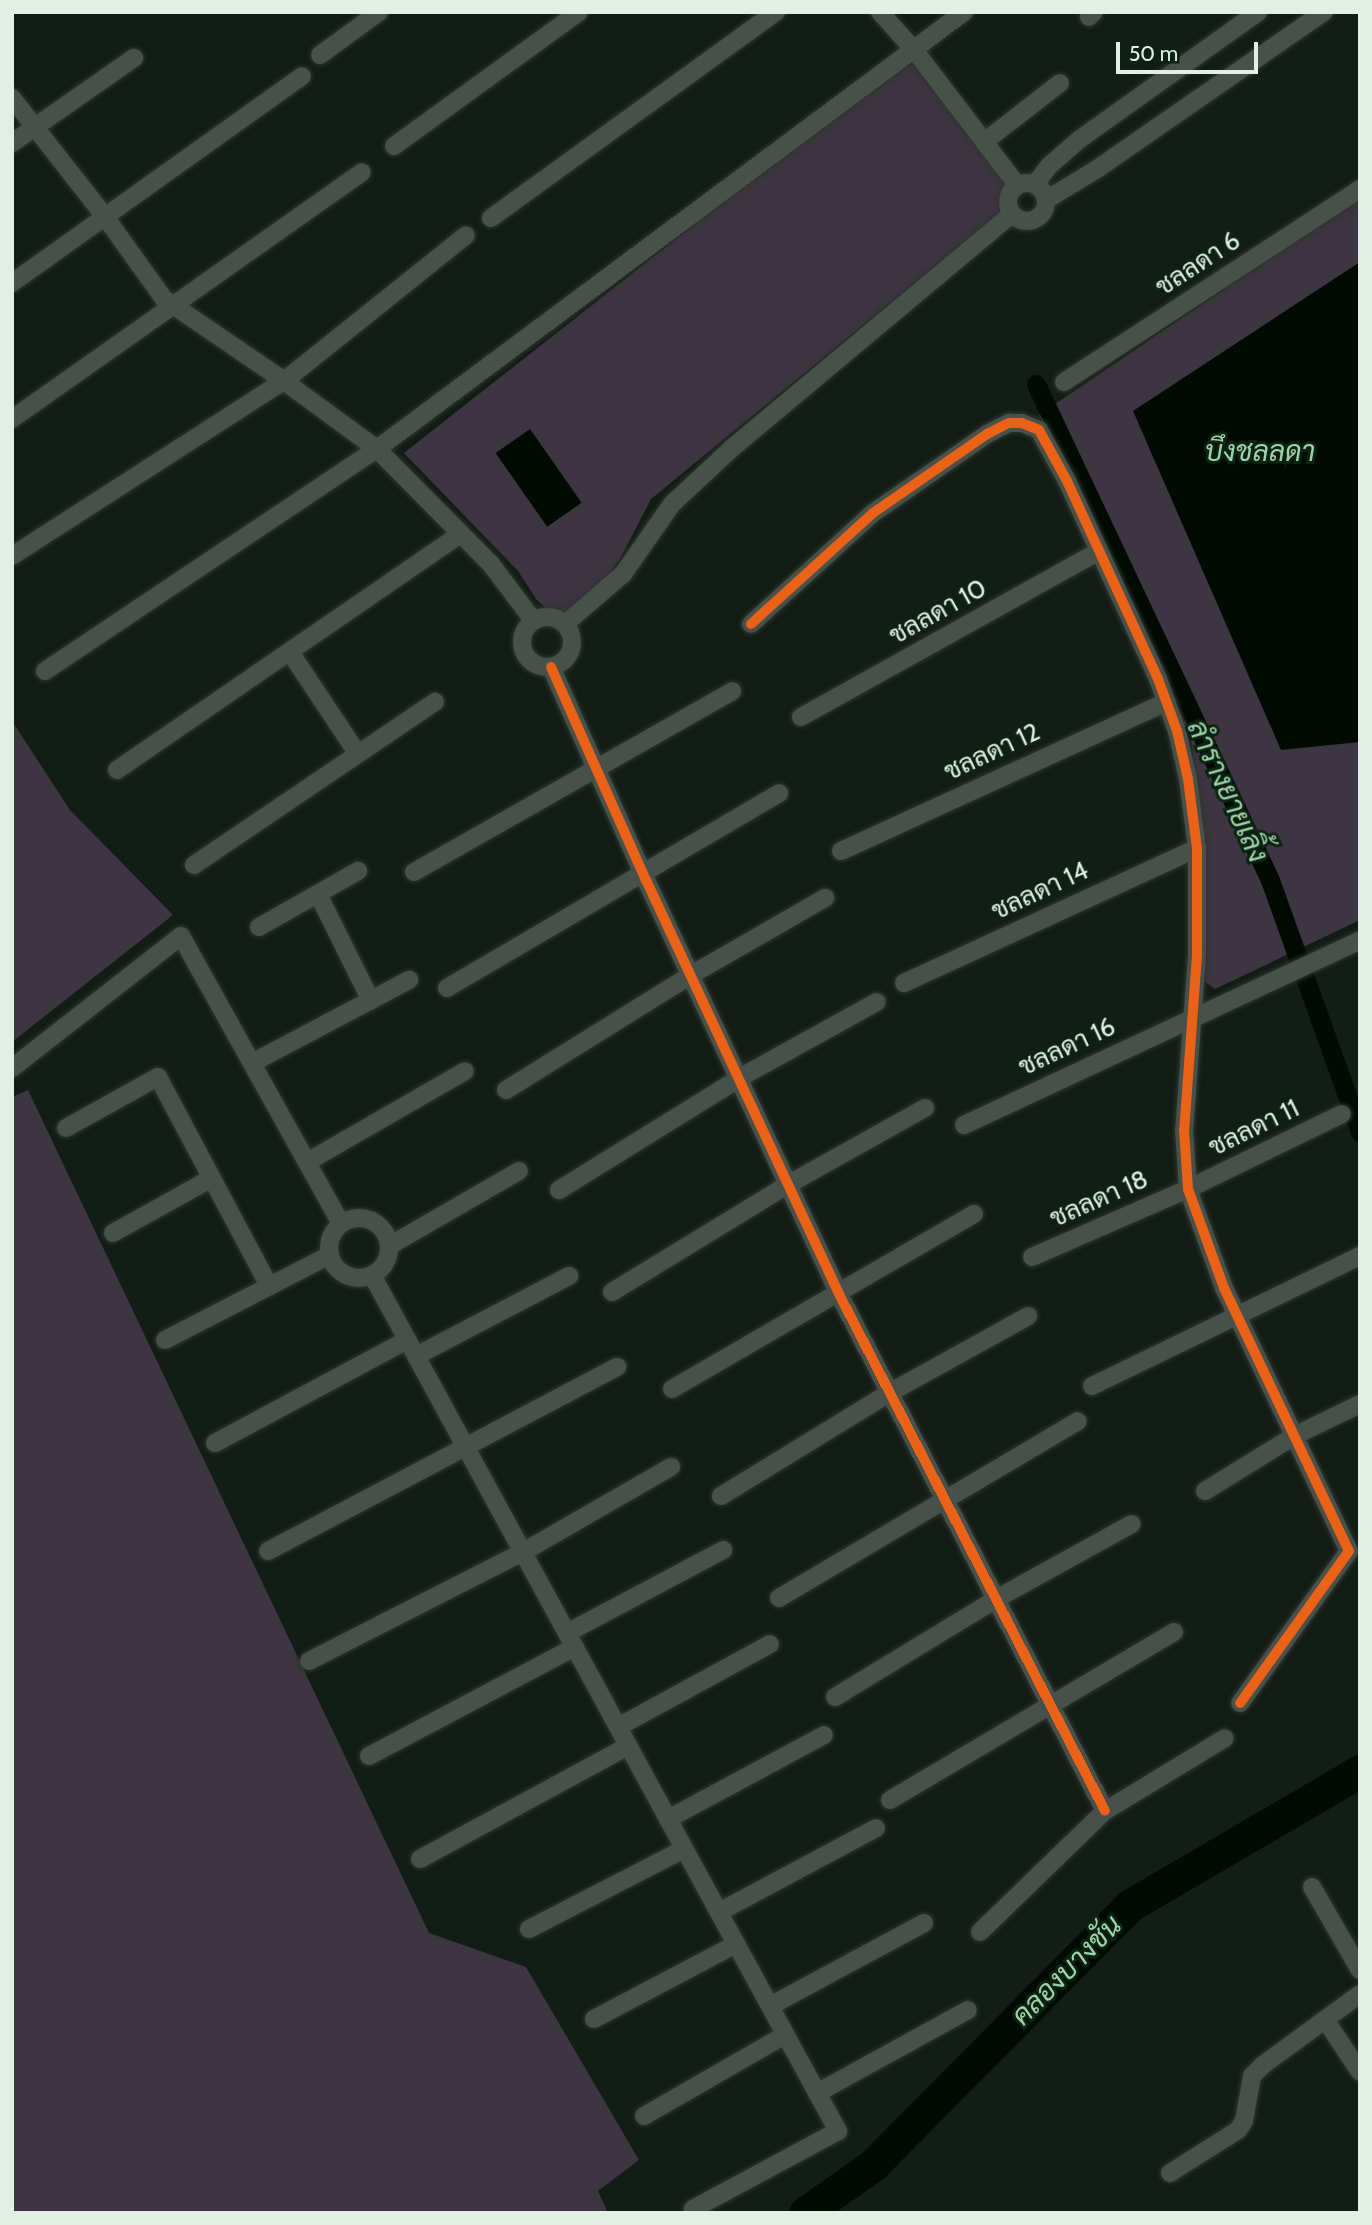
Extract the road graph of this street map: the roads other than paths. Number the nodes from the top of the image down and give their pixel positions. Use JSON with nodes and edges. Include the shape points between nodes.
{"nodes":[{"id":1,"x":379,"y":12,"type":"edge"},
{"id":2,"x":579,"y":12,"type":"edge"},
{"id":3,"x":776,"y":12,"type":"edge"},
{"id":4,"x":880,"y":12,"type":"edge"},
{"id":5,"x":964,"y":12,"type":"edge"},
{"id":6,"x":1258,"y":12,"type":"edge"},
{"id":7,"x":1324,"y":12,"type":"edge"},
{"id":8,"x":915,"y":51,"type":"junction"},
{"id":9,"x":320,"y":55,"type":"dead end"},
{"id":10,"x":134,"y":58,"type":"dead end"},
{"id":11,"x":302,"y":76,"type":"dead end"},
{"id":12,"x":1060,"y":83,"type":"dead end"},
{"id":13,"x":12,"y":98,"type":"edge"},
{"id":14,"x":34,"y":128,"type":"junction"},
{"id":15,"x":12,"y":142,"type":"edge"},
{"id":16,"x":984,"y":142,"type":"junction"},
{"id":17,"x":394,"y":146,"type":"dead end"},
{"id":18,"x":362,"y":172,"type":"dead end"},
{"id":19,"x":1026,"y":185,"type":"junction"},
{"id":20,"x":1360,"y":189,"type":"edge"},
{"id":21,"x":1046,"y":200,"type":"junction"},
{"id":22,"x":1012,"y":214,"type":"junction"},
{"id":23,"x":106,"y":218,"type":"junction"},
{"id":24,"x":491,"y":218,"type":"dead end"},
{"id":25,"x":466,"y":236,"type":"dead end"},
{"id":26,"x":12,"y":283,"type":"edge"},
{"id":27,"x":173,"y":308,"type":"junction"},
{"id":28,"x":284,"y":381,"type":"junction"},
{"id":29,"x":1064,"y":382,"type":"dead end"},
{"id":30,"x":12,"y":419,"type":"edge"},
{"id":31,"x":377,"y":449,"type":"junction"},
{"id":32,"x":461,"y":534,"type":"junction"},
{"id":33,"x":1098,"y":552,"type":"junction"},
{"id":34,"x":12,"y":556,"type":"edge"},
{"id":35,"x":533,"y":620,"type":"junction"},
{"id":36,"x":565,"y":624,"type":"junction"},
{"id":37,"x":751,"y":624,"type":"dead end"},
{"id":38,"x":290,"y":652,"type":"junction"},
{"id":39,"x":551,"y":667,"type":"junction"},
{"id":40,"x":45,"y":671,"type":"dead end"},
{"id":41,"x":732,"y":691,"type":"dead end"},
{"id":42,"x":435,"y":702,"type":"dead end"},
{"id":43,"x":1166,"y":702,"type":"junction"},
{"id":44,"x":801,"y":717,"type":"dead end"},
{"id":45,"x":357,"y":753,"type":"junction"},
{"id":46,"x":596,"y":768,"type":"junction"},
{"id":47,"x":117,"y":770,"type":"dead end"},
{"id":48,"x":779,"y":793,"type":"dead end"},
{"id":49,"x":1197,"y":848,"type":"junction"},
{"id":50,"x":841,"y":851,"type":"dead end"},
{"id":51,"x":194,"y":865,"type":"dead end"},
{"id":52,"x":358,"y":871,"type":"dead end"},
{"id":53,"x":414,"y":872,"type":"dead end"},
{"id":54,"x":643,"y":872,"type":"junction"},
{"id":55,"x":318,"y":894,"type":"junction"},
{"id":56,"x":825,"y":898,"type":"dead end"},
{"id":57,"x":259,"y":927,"type":"dead end"},
{"id":58,"x":1360,"y":940,"type":"edge"},
{"id":59,"x":691,"y":975,"type":"junction"},
{"id":60,"x":409,"y":980,"type":"dead end"},
{"id":61,"x":904,"y":983,"type":"dead end"},
{"id":62,"x":447,"y":988,"type":"dead end"},
{"id":63,"x":371,"y":1001,"type":"junction"},
{"id":64,"x":877,"y":1002,"type":"dead end"},
{"id":65,"x":1192,"y":1016,"type":"junction"},
{"id":66,"x":252,"y":1063,"type":"junction"},
{"id":67,"x":12,"y":1068,"type":"edge"},
{"id":68,"x":465,"y":1071,"type":"dead end"},
{"id":69,"x":741,"y":1077,"type":"junction"},
{"id":70,"x":506,"y":1090,"type":"dead end"},
{"id":71,"x":925,"y":1108,"type":"dead end"},
{"id":72,"x":1342,"y":1114,"type":"dead end"},
{"id":73,"x":964,"y":1125,"type":"dead end"},
{"id":74,"x":66,"y":1128,"type":"dead end"},
{"id":75,"x":306,"y":1162,"type":"junction"},
{"id":76,"x":519,"y":1171,"type":"dead end"},
{"id":77,"x":212,"y":1178,"type":"junction"},
{"id":78,"x":789,"y":1184,"type":"junction"},
{"id":79,"x":1188,"y":1189,"type":"junction"},
{"id":80,"x":559,"y":1190,"type":"dead end"},
{"id":81,"x":974,"y":1214,"type":"dead end"},
{"id":82,"x":341,"y":1224,"type":"junction"},
{"id":83,"x":113,"y":1233,"type":"dead end"},
{"id":84,"x":389,"y":1246,"type":"junction"},
{"id":85,"x":330,"y":1255,"type":"junction"},
{"id":86,"x":1360,"y":1256,"type":"edge"},
{"id":87,"x":1032,"y":1257,"type":"dead end"},
{"id":88,"x":372,"y":1275,"type":"junction"},
{"id":89,"x":569,"y":1276,"type":"dead end"},
{"id":90,"x":269,"y":1286,"type":"junction"},
{"id":91,"x":612,"y":1292,"type":"dead end"},
{"id":92,"x":839,"y":1294,"type":"junction"},
{"id":93,"x":1028,"y":1316,"type":"dead end"},
{"id":94,"x":1237,"y":1316,"type":"junction"},
{"id":95,"x":164,"y":1340,"type":"dead end"},
{"id":96,"x":407,"y":1340,"type":"junction"},
{"id":97,"x":416,"y":1356,"type":"junction"},
{"id":98,"x":617,"y":1367,"type":"dead end"},
{"id":99,"x":1092,"y":1386,"type":"dead end"},
{"id":100,"x":672,"y":1389,"type":"dead end"},
{"id":101,"x":891,"y":1392,"type":"junction"},
{"id":102,"x":1360,"y":1404,"type":"edge"},
{"id":103,"x":1078,"y":1421,"type":"dead end"},
{"id":104,"x":1294,"y":1436,"type":"junction"},
{"id":105,"x":215,"y":1443,"type":"dead end"},
{"id":106,"x":466,"y":1448,"type":"junction"},
{"id":107,"x":671,"y":1467,"type":"dead end"},
{"id":108,"x":1205,"y":1491,"type":"dead end"},
{"id":109,"x":721,"y":1496,"type":"dead end"},
{"id":110,"x":946,"y":1497,"type":"junction"},
{"id":111,"x":1132,"y":1524,"type":"dead end"},
{"id":112,"x":1354,"y":1544,"type":"edge"},
{"id":113,"x":723,"y":1550,"type":"dead end"},
{"id":114,"x":268,"y":1551,"type":"dead end"},
{"id":115,"x":523,"y":1552,"type":"junction"},
{"id":116,"x":779,"y":1598,"type":"dead end"},
{"id":117,"x":996,"y":1599,"type":"junction"},
{"id":118,"x":1174,"y":1632,"type":"dead end"},
{"id":119,"x":571,"y":1640,"type":"junction"},
{"id":120,"x":770,"y":1644,"type":"dead end"},
{"id":121,"x":309,"y":1661,"type":"dead end"},
{"id":122,"x":835,"y":1697,"type":"dead end"},
{"id":123,"x":1240,"y":1703,"type":"dead end"},
{"id":124,"x":1050,"y":1704,"type":"junction"},
{"id":125,"x":618,"y":1727,"type":"junction"},
{"id":126,"x":824,"y":1735,"type":"dead end"},
{"id":127,"x":1225,"y":1738,"type":"dead end"},
{"id":128,"x":628,"y":1746,"type":"junction"},
{"id":129,"x":369,"y":1756,"type":"dead end"},
{"id":130,"x":890,"y":1800,"type":"dead end"},
{"id":131,"x":1105,"y":1811,"type":"junction"},
{"id":132,"x":668,"y":1819,"type":"junction"},
{"id":133,"x":876,"y":1828,"type":"dead end"},
{"id":134,"x":684,"y":1849,"type":"junction"},
{"id":135,"x":420,"y":1859,"type":"dead end"},
{"id":136,"x":1312,"y":1886,"type":"dead end"},
{"id":137,"x":719,"y":1912,"type":"junction"},
{"id":138,"x":924,"y":1923,"type":"dead end"},
{"id":139,"x":529,"y":1929,"type":"dead end"},
{"id":140,"x":980,"y":1932,"type":"dead end"},
{"id":141,"x":736,"y":1944,"type":"junction"},
{"id":142,"x":1360,"y":1970,"type":"edge"},
{"id":143,"x":1360,"y":1994,"type":"edge"},
{"id":144,"x":770,"y":2006,"type":"junction"},
{"id":145,"x":968,"y":2010,"type":"dead end"},
{"id":146,"x":594,"y":2018,"type":"dead end"},
{"id":147,"x":1326,"y":2021,"type":"junction"},
{"id":148,"x":785,"y":2035,"type":"junction"},
{"id":149,"x":1360,"y":2071,"type":"edge"},
{"id":150,"x":817,"y":2093,"type":"junction"},
{"id":151,"x":645,"y":2116,"type":"dead end"},
{"id":152,"x":1170,"y":2173,"type":"dead end"},
{"id":153,"x":693,"y":2208,"type":"dead end"}],
"edges":[{"from":1,"to":9,"type":"street"},
{"from":2,"to":17,"type":"street"},
{"from":3,"to":24,"type":"street"},
{"from":4,"to":8,"type":"street"},
{"from":5,"to":8,"type":"street"},
{"from":6,"to":19,"type":"street","via":[[1080,139]]},
{"from":7,"to":21,"type":"street"},
{"from":8,"to":16,"type":"street"},
{"from":8,"to":31,"type":"street"},
{"from":10,"to":14,"type":"street"},
{"from":11,"to":23,"type":"street"},
{"from":12,"to":16,"type":"street"},
{"from":13,"to":14,"type":"street"},
{"from":14,"to":15,"type":"street"},
{"from":14,"to":23,"type":"street"},
{"from":16,"to":19,"type":"street"},
{"from":18,"to":27,"type":"street"},
{"from":19,"to":21,"type":"street"},
{"from":19,"to":22,"type":"street","via":[[1008,199]]},
{"from":20,"to":29,"type":"street","name":"ชลลดา 6"},
{"from":21,"to":22,"type":"street","via":[[1042,213],[1031,220]]},
{"from":22,"to":36,"type":"street","via":[[712,467],[672,504],[602,596]]},
{"from":23,"to":26,"type":"street"},
{"from":23,"to":27,"type":"street"},
{"from":25,"to":28,"type":"street"},
{"from":27,"to":28,"type":"street"},
{"from":27,"to":30,"type":"street"},
{"from":28,"to":31,"type":"street"},
{"from":28,"to":34,"type":"street"},
{"from":31,"to":32,"type":"street"},
{"from":31,"to":40,"type":"street"},
{"from":32,"to":35,"type":"street","via":[[490,563]]},
{"from":32,"to":38,"type":"street"},
{"from":33,"to":37,"type":"street","via":[[1039,430],[1009,423],[873,513]]},
{"from":33,"to":43,"type":"street"},
{"from":33,"to":44,"type":"street","name":"ชลลดา 10"},
{"from":35,"to":36,"type":"street","via":[[548,616]]},
{"from":35,"to":39,"type":"street","via":[[524,632],[524,653],[541,667]]},
{"from":36,"to":39,"type":"street","via":[[572,636],[571,650],[564,661]]},
{"from":38,"to":45,"type":"street"},
{"from":38,"to":47,"type":"street"},
{"from":39,"to":46,"type":"street"},
{"from":41,"to":46,"type":"street"},
{"from":42,"to":45,"type":"street"},
{"from":43,"to":49,"type":"street","via":[[1188,779]]},
{"from":43,"to":50,"type":"street","name":"ชลลดา 12"},
{"from":45,"to":51,"type":"street"},
{"from":46,"to":53,"type":"street"},
{"from":46,"to":54,"type":"street"},
{"from":48,"to":54,"type":"street"},
{"from":49,"to":61,"type":"street","name":"ชลลดา 14"},
{"from":49,"to":65,"type":"street","via":[[1198,955]]},
{"from":52,"to":55,"type":"street"},
{"from":54,"to":59,"type":"street"},
{"from":54,"to":62,"type":"street"},
{"from":55,"to":57,"type":"street"},
{"from":55,"to":63,"type":"street"},
{"from":56,"to":59,"type":"street"},
{"from":58,"to":65,"type":"street","name":"ชลลดา 16"},
{"from":59,"to":69,"type":"street"},
{"from":59,"to":70,"type":"street"},
{"from":60,"to":63,"type":"street"},
{"from":63,"to":66,"type":"street"},
{"from":64,"to":69,"type":"street"},
{"from":65,"to":73,"type":"street","name":"ชลลดา 16"},
{"from":65,"to":79,"type":"street","via":[[1184,1130]]},
{"from":66,"to":67,"type":"street","via":[[181,936]]},
{"from":66,"to":75,"type":"street"},
{"from":68,"to":75,"type":"street"},
{"from":69,"to":78,"type":"street"},
{"from":69,"to":80,"type":"street"},
{"from":71,"to":78,"type":"street"},
{"from":72,"to":79,"type":"street","name":"ชลลดา 11"},
{"from":74,"to":77,"type":"street","via":[[158,1077]]},
{"from":75,"to":82,"type":"street"},
{"from":76,"to":84,"type":"street"},
{"from":77,"to":83,"type":"street"},
{"from":77,"to":90,"type":"street"},
{"from":78,"to":91,"type":"street"},
{"from":78,"to":92,"type":"street"},
{"from":79,"to":87,"type":"street","name":"ชลลดา 18"},
{"from":79,"to":94,"type":"street"},
{"from":81,"to":92,"type":"street"},
{"from":82,"to":84,"type":"street","via":[[353,1219],[373,1222],[381,1227]]},
{"from":82,"to":85,"type":"street","via":[[331,1236]]},
{"from":84,"to":88,"type":"street","via":[[384,1265]]},
{"from":85,"to":88,"type":"street","via":[[339,1272],[357,1279]]},
{"from":85,"to":90,"type":"street"},
{"from":86,"to":94,"type":"street"},
{"from":88,"to":96,"type":"street"},
{"from":89,"to":97,"type":"street"},
{"from":90,"to":95,"type":"street"},
{"from":92,"to":100,"type":"street"},
{"from":92,"to":101,"type":"street"},
{"from":93,"to":101,"type":"street"},
{"from":94,"to":99,"type":"street"},
{"from":94,"to":104,"type":"street"},
{"from":96,"to":97,"type":"street"},
{"from":96,"to":105,"type":"street"},
{"from":97,"to":106,"type":"street"},
{"from":98,"to":106,"type":"street"},
{"from":101,"to":109,"type":"street"},
{"from":101,"to":110,"type":"street"},
{"from":102,"to":104,"type":"street"},
{"from":103,"to":110,"type":"street"},
{"from":104,"to":108,"type":"street"},
{"from":104,"to":112,"type":"street"},
{"from":106,"to":114,"type":"street"},
{"from":106,"to":115,"type":"street"},
{"from":107,"to":115,"type":"street"},
{"from":110,"to":116,"type":"street"},
{"from":110,"to":117,"type":"street"},
{"from":111,"to":117,"type":"street"},
{"from":112,"to":123,"type":"street"},
{"from":113,"to":119,"type":"street"},
{"from":115,"to":119,"type":"street"},
{"from":115,"to":121,"type":"street"},
{"from":117,"to":122,"type":"street"},
{"from":117,"to":124,"type":"street"},
{"from":118,"to":124,"type":"street"},
{"from":119,"to":125,"type":"street"},
{"from":119,"to":129,"type":"street"},
{"from":120,"to":125,"type":"street"},
{"from":124,"to":130,"type":"street"},
{"from":124,"to":131,"type":"street"},
{"from":125,"to":128,"type":"street"},
{"from":126,"to":132,"type":"street"},
{"from":127,"to":131,"type":"street"},
{"from":128,"to":132,"type":"street"},
{"from":128,"to":135,"type":"street"},
{"from":131,"to":140,"type":"street"},
{"from":132,"to":134,"type":"street"},
{"from":133,"to":137,"type":"street"},
{"from":134,"to":137,"type":"street"},
{"from":134,"to":139,"type":"street"},
{"from":136,"to":142,"type":"street"},
{"from":137,"to":141,"type":"street"},
{"from":138,"to":144,"type":"street"},
{"from":141,"to":144,"type":"street"},
{"from":141,"to":146,"type":"street"},
{"from":143,"to":147,"type":"street"},
{"from":144,"to":148,"type":"street"},
{"from":145,"to":150,"type":"street"},
{"from":147,"to":149,"type":"street"},
{"from":147,"to":152,"type":"street","via":[[1252,2077],[1244,2121],[1238,2130]]},
{"from":148,"to":150,"type":"street"},
{"from":148,"to":151,"type":"street"},
{"from":150,"to":153,"type":"street","via":[[838,2131]]}]}
